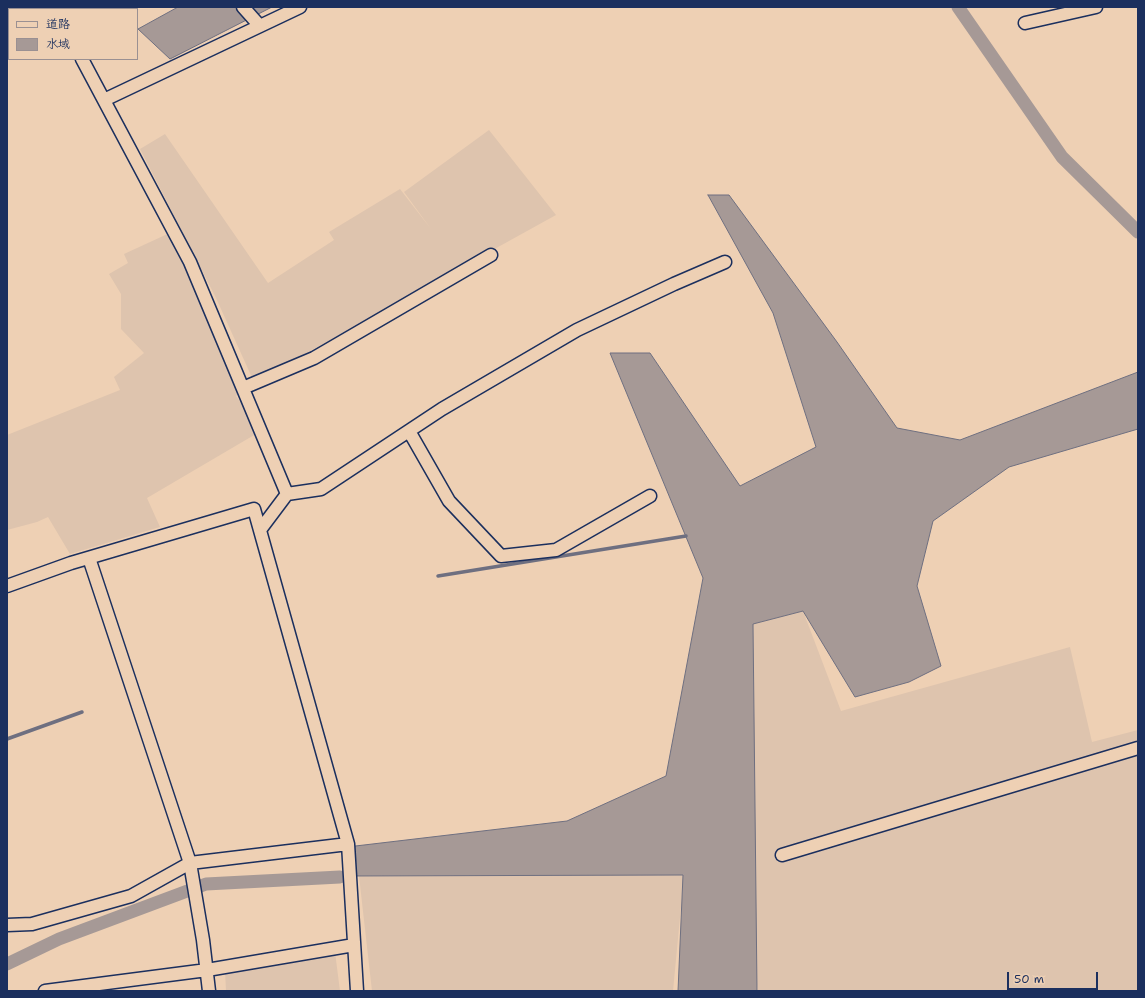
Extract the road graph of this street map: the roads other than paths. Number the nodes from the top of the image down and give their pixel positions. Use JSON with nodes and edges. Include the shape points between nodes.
{"nodes":[{"id":1,"x":243,"y":7,"type":"edge"},
{"id":2,"x":300,"y":7,"type":"edge"},
{"id":3,"x":1096,"y":7,"type":"edge"},
{"id":4,"x":1025,"y":23,"type":"dead end"},
{"id":5,"x":259,"y":25,"type":"junction"},
{"id":6,"x":83,"y":60,"type":"edge"},
{"id":7,"x":104,"y":100,"type":"junction"},
{"id":8,"x":491,"y":255,"type":"dead end"},
{"id":9,"x":725,"y":262,"type":"dead end"},
{"id":10,"x":243,"y":388,"type":"junction"},
{"id":11,"x":408,"y":431,"type":"junction"},
{"id":12,"x":287,"y":494,"type":"junction"},
{"id":13,"x":650,"y":496,"type":"dead end"},
{"id":14,"x":260,"y":530,"type":"junction"},
{"id":15,"x":88,"y":558,"type":"junction"},
{"id":16,"x":7,"y":586,"type":"edge"},
{"id":17,"x":1138,"y":748,"type":"edge"},
{"id":18,"x":348,"y":844,"type":"junction"},
{"id":19,"x":782,"y":855,"type":"dead end"},
{"id":20,"x":190,"y":863,"type":"junction"},
{"id":21,"x":7,"y":925,"type":"edge"},
{"id":22,"x":354,"y":945,"type":"junction"},
{"id":23,"x":207,"y":970,"type":"junction"},
{"id":24,"x":45,"y":991,"type":"edge"},
{"id":25,"x":210,"y":991,"type":"edge"},
{"id":26,"x":357,"y":991,"type":"edge"}],
"edges":[{"from":1,"to":5,"type":"street"},
{"from":2,"to":5,"type":"street"},
{"from":3,"to":4,"type":"street"},
{"from":5,"to":7,"type":"street"},
{"from":6,"to":7,"type":"street"},
{"from":7,"to":10,"type":"street","via":[[190,262]]},
{"from":8,"to":10,"type":"street","via":[[314,358]]},
{"from":9,"to":11,"type":"street","via":[[577,330]]},
{"from":10,"to":12,"type":"street"},
{"from":11,"to":12,"type":"street","via":[[321,489]]},
{"from":11,"to":13,"type":"street","via":[[449,501],[501,556],[556,550]]},
{"from":12,"to":14,"type":"street"},
{"from":14,"to":15,"type":"street","via":[[254,509]]},
{"from":14,"to":18,"type":"street"},
{"from":15,"to":16,"type":"street"},
{"from":15,"to":20,"type":"street"},
{"from":17,"to":19,"type":"street"},
{"from":18,"to":20,"type":"street"},
{"from":18,"to":22,"type":"street"},
{"from":20,"to":21,"type":"street","via":[[131,896],[32,924]]},
{"from":20,"to":23,"type":"street"},
{"from":22,"to":23,"type":"street"},
{"from":22,"to":26,"type":"street"},
{"from":23,"to":24,"type":"street"},
{"from":23,"to":25,"type":"street"}]}
